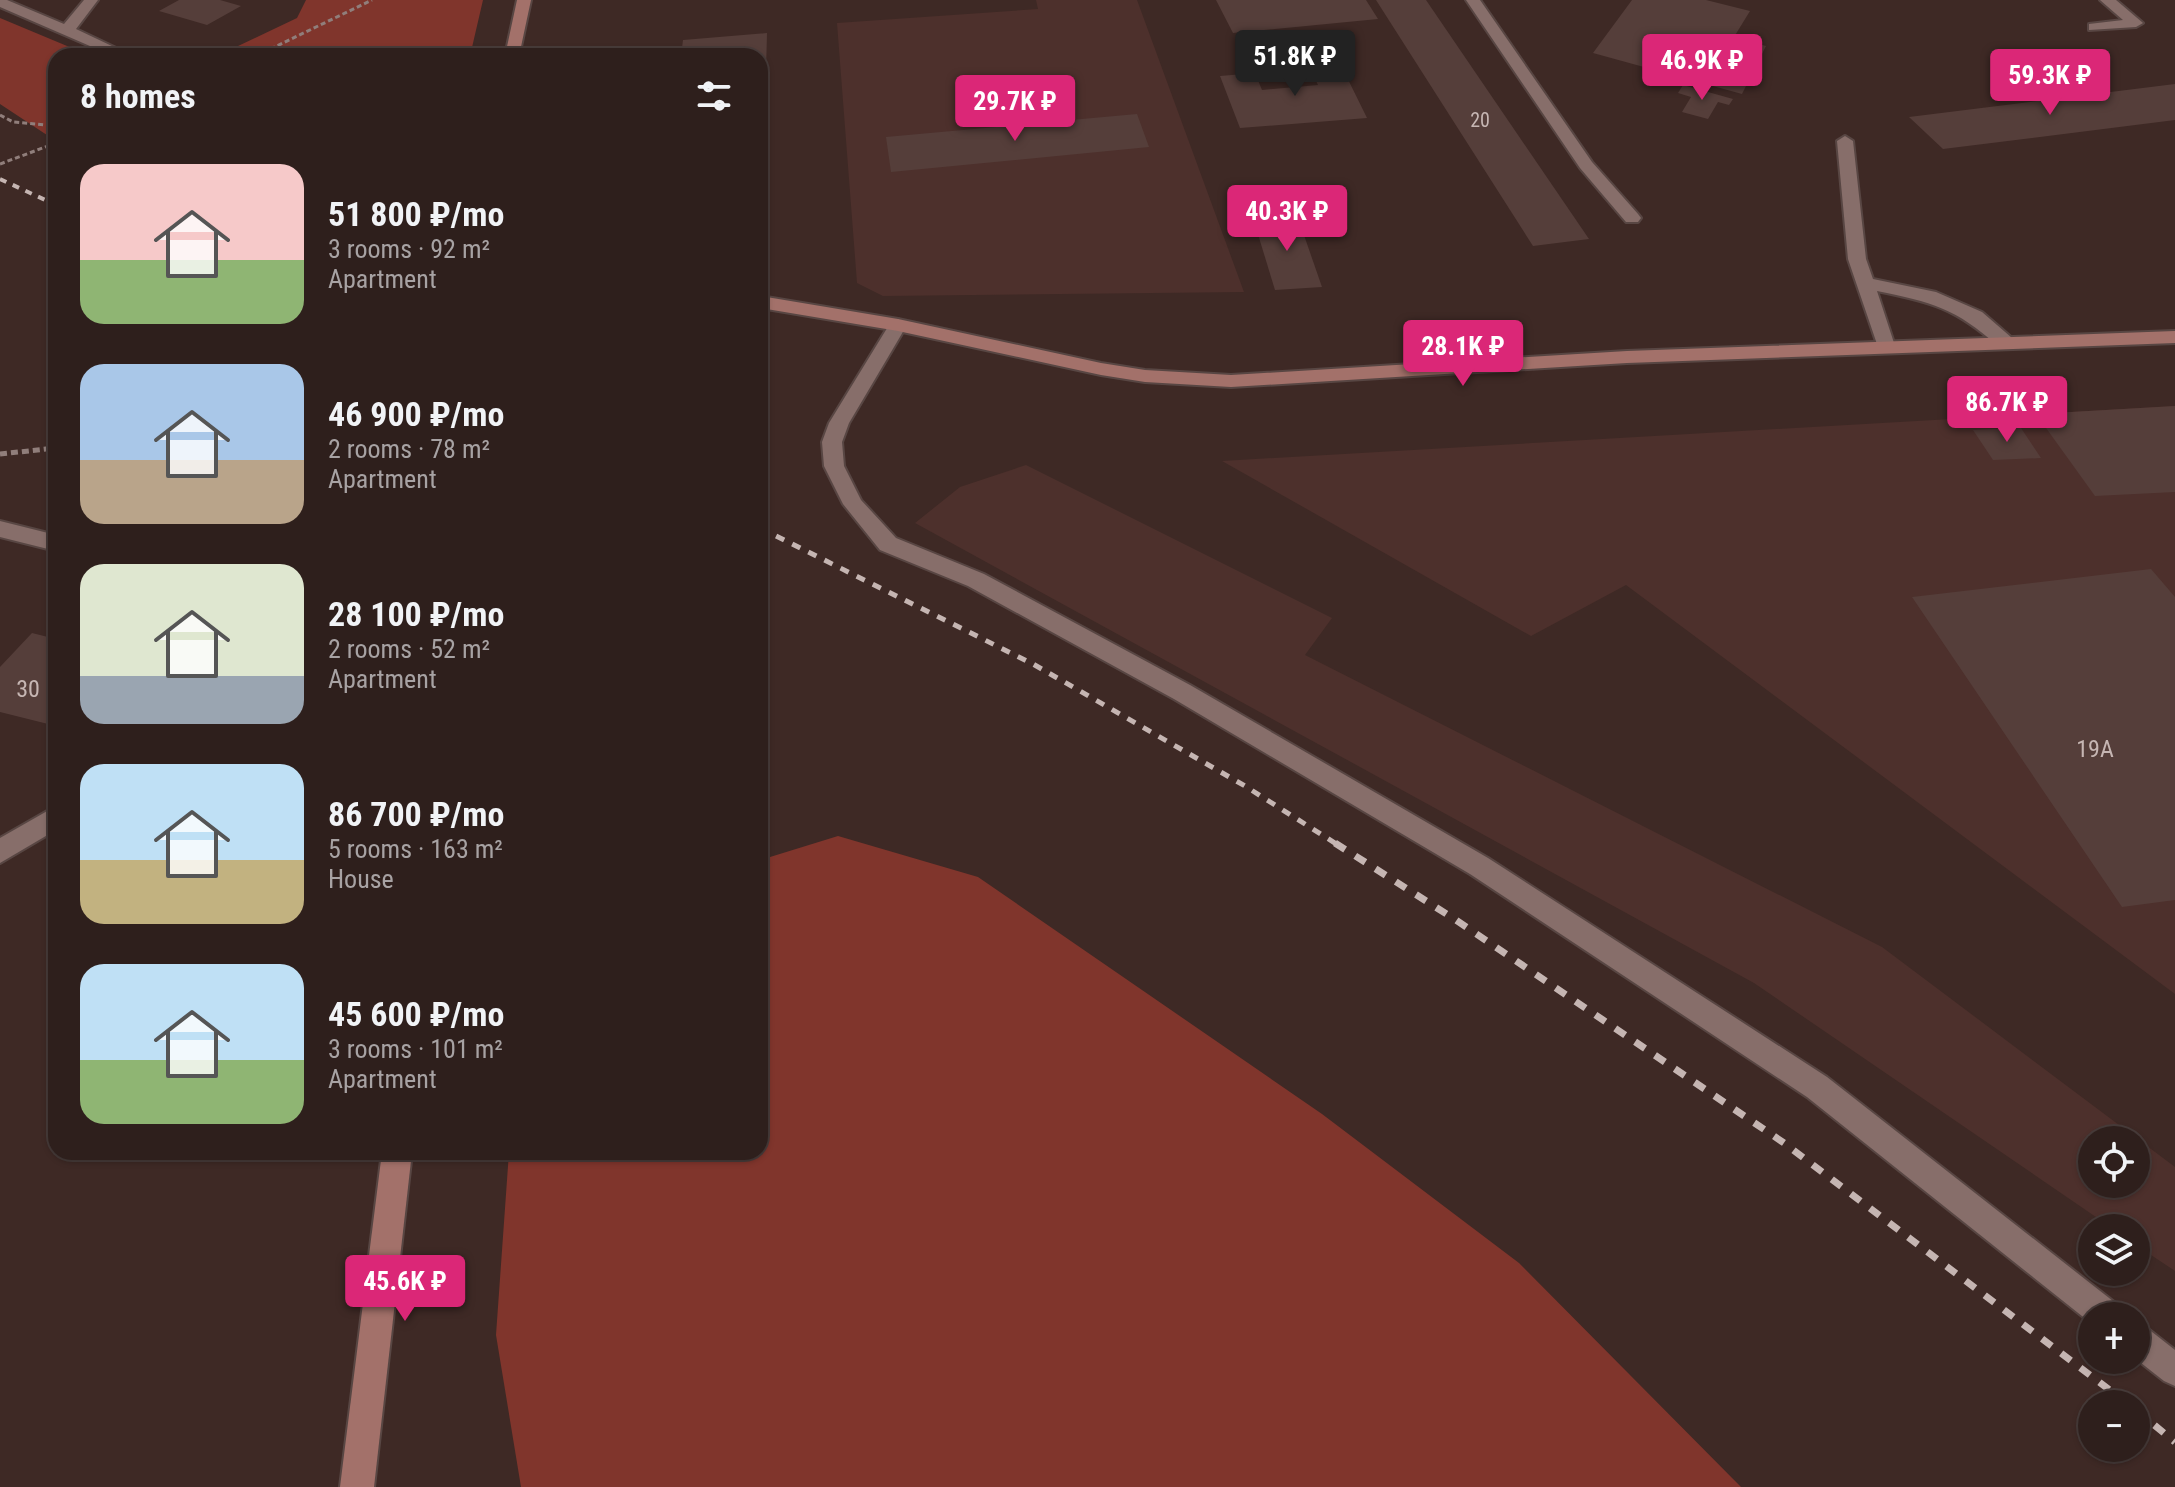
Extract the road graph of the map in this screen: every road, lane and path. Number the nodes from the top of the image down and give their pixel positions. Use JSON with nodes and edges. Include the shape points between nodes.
{"nodes":[{"id":1,"x":91,"y":0,"type":"edge"},
{"id":2,"x":372,"y":0,"type":"edge"},
{"id":3,"x":524,"y":0,"type":"edge"},
{"id":4,"x":1473,"y":0,"type":"edge"},
{"id":5,"x":2107,"y":0,"type":"edge"},
{"id":6,"x":0,"y":2,"type":"edge"},
{"id":7,"x":2094,"y":27,"type":"dead end"},
{"id":8,"x":68,"y":29,"type":"junction"},
{"id":9,"x":109,"y":48,"type":"edge"},
{"id":10,"x":273,"y":48,"type":"edge"},
{"id":11,"x":514,"y":48,"type":"edge"},
{"id":12,"x":0,"y":115,"type":"edge"},
{"id":13,"x":48,"y":125,"type":"edge"},
{"id":14,"x":1845,"y":141,"type":"dead end"},
{"id":15,"x":48,"y":146,"type":"edge"},
{"id":16,"x":1,"y":164,"type":"edge"},
{"id":17,"x":1632,"y":218,"type":"dead end"},
{"id":18,"x":1865,"y":283,"type":"junction"},
{"id":19,"x":768,"y":303,"type":"edge"},
{"id":20,"x":898,"y":325,"type":"junction"},
{"id":21,"x":2175,"y":337,"type":"edge"},
{"id":22,"x":2005,"y":342,"type":"junction"},
{"id":23,"x":1886,"y":346,"type":"junction"},
{"id":24,"x":48,"y":449,"type":"edge"},
{"id":25,"x":0,"y":454,"type":"edge"},
{"id":26,"x":0,"y":529,"type":"edge"},
{"id":27,"x":48,"y":541,"type":"edge"},
{"id":28,"x":48,"y":822,"type":"edge"},
{"id":29,"x":0,"y":852,"type":"edge"},
{"id":30,"x":396,"y":1160,"type":"edge"},
{"id":31,"x":2089,"y":1302,"type":"edge"},
{"id":32,"x":2150,"y":1350,"type":"edge"},
{"id":33,"x":2175,"y":1370,"type":"edge"},
{"id":34,"x":357,"y":1487,"type":"edge"}],
"edges":[{"from":1,"to":8,"type":"street"},
{"from":2,"to":10,"type":"path"},
{"from":3,"to":11,"type":"street"},
{"from":4,"to":17,"type":"street","via":[[1586,165]]},
{"from":5,"to":7,"type":"street","via":[[2136,23]]},
{"from":6,"to":8,"type":"street"},
{"from":8,"to":9,"type":"street"},
{"from":12,"to":13,"type":"path","via":[[13,122]]},
{"from":14,"to":18,"type":"street","via":[[1857,259]]},
{"from":15,"to":16,"type":"path"},
{"from":18,"to":22,"type":"street","via":[[1930,296],[1975,316]]},
{"from":18,"to":23,"type":"street"},
{"from":19,"to":20,"type":"street"},
{"from":20,"to":23,"type":"street","via":[[1101,369],[1231,381]]},
{"from":20,"to":31,"type":"street","via":[[832,442],[834,466],[853,504],[888,544],[976,580],[1182,692],[1479,866],[1817,1087]]},
{"from":21,"to":22,"type":"street"},
{"from":22,"to":23,"type":"street"},
{"from":24,"to":25,"type":"path"},
{"from":26,"to":27,"type":"street"},
{"from":28,"to":29,"type":"street"},
{"from":30,"to":34,"type":"street"},
{"from":32,"to":33,"type":"street"}]}
